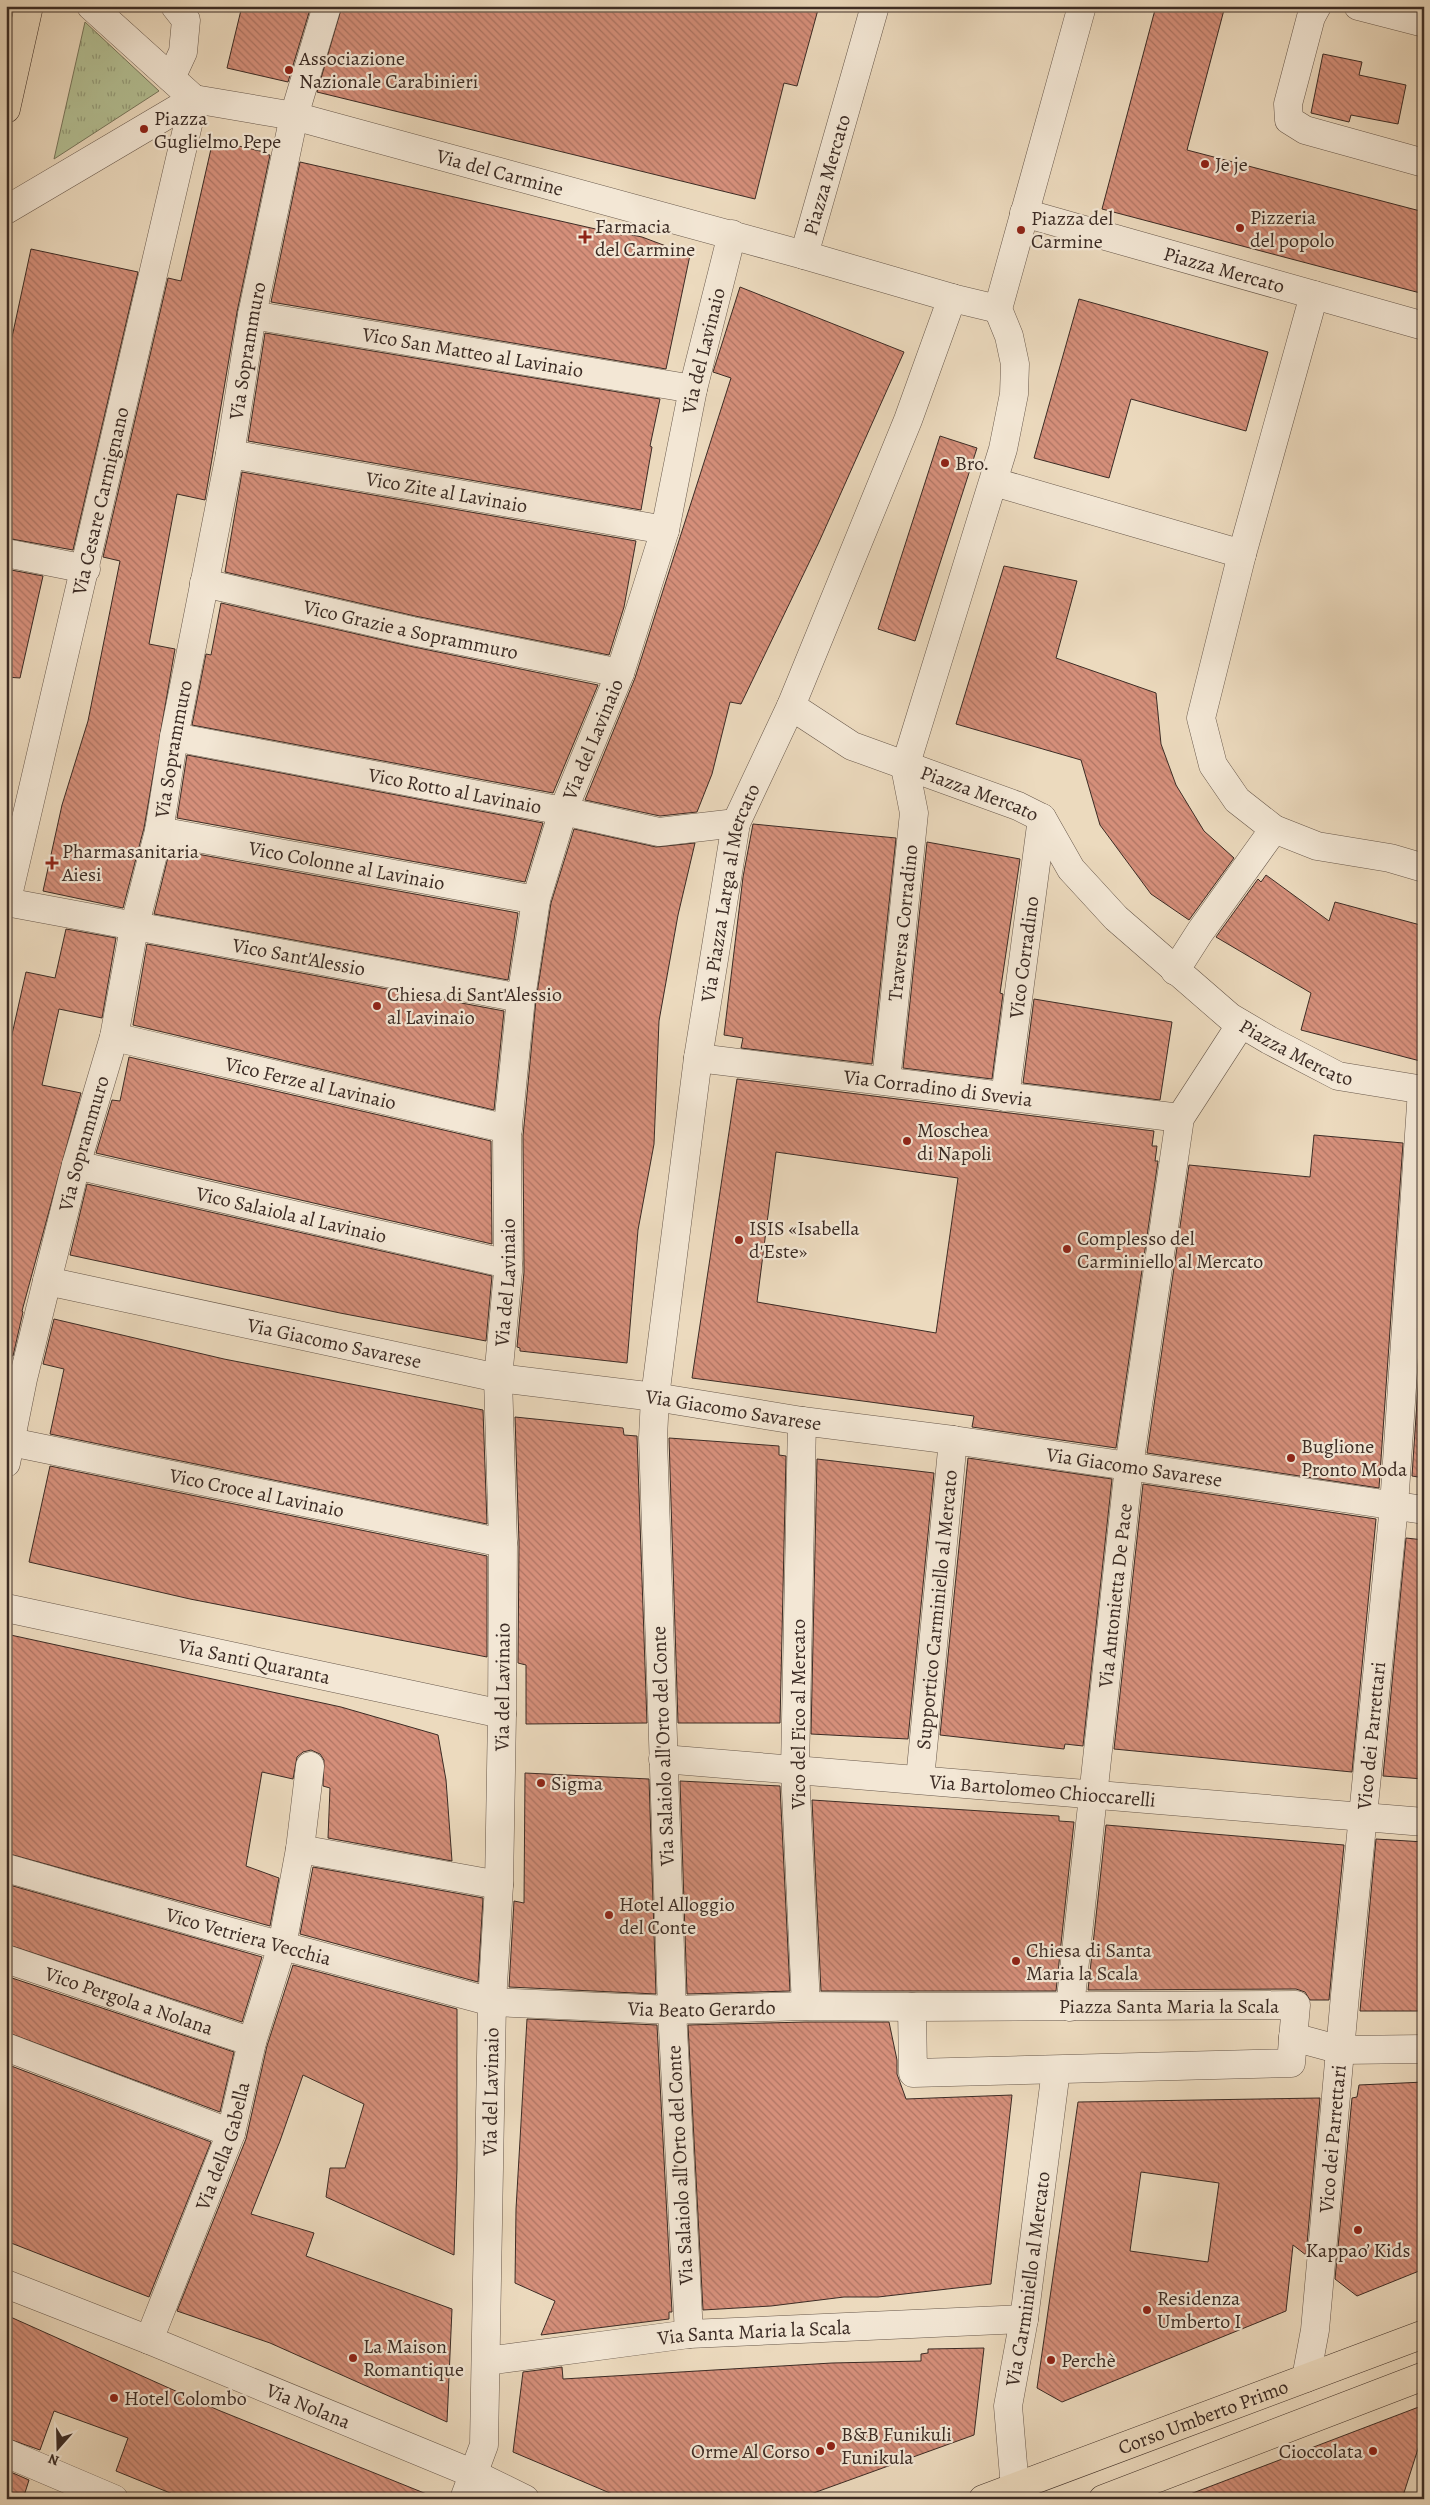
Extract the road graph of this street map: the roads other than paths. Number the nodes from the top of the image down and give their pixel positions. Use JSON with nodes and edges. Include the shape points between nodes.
{"nodes":[{"id":1,"x":29,"y":6,"type":"edge"},
{"id":2,"x":91,"y":6,"type":"edge"},
{"id":3,"x":175,"y":6,"type":"edge"},
{"id":4,"x":326,"y":6,"type":"edge"},
{"id":5,"x":875,"y":6,"type":"edge"},
{"id":6,"x":1082,"y":6,"type":"edge"},
{"id":7,"x":1316,"y":6,"type":"edge"},
{"id":8,"x":1358,"y":6,"type":"edge"},
{"id":9,"x":1424,"y":23,"type":"edge"},
{"id":10,"x":171,"y":78,"type":"junction"},
{"id":11,"x":194,"y":99,"type":"junction"},
{"id":12,"x":6,"y":109,"type":"edge"},
{"id":13,"x":294,"y":116,"type":"junction"},
{"id":14,"x":1424,"y":163,"type":"edge"},
{"id":15,"x":6,"y":210,"type":"edge"},
{"id":16,"x":1024,"y":213,"type":"junction"},
{"id":17,"x":732,"y":234,"type":"junction"},
{"id":18,"x":804,"y":255,"type":"junction"},
{"id":19,"x":1314,"y":296,"type":"junction"},
{"id":20,"x":952,"y":298,"type":"junction"},
{"id":21,"x":998,"y":309,"type":"junction"},
{"id":22,"x":252,"y":315,"type":"junction"},
{"id":23,"x":1424,"y":326,"type":"edge"},
{"id":24,"x":693,"y":389,"type":"junction"},
{"id":25,"x":230,"y":454,"type":"junction"},
{"id":26,"x":994,"y":482,"type":"junction"},
{"id":27,"x":665,"y":530,"type":"junction"},
{"id":28,"x":6,"y":554,"type":"edge"},
{"id":29,"x":1242,"y":554,"type":"junction"},
{"id":30,"x":86,"y":569,"type":"junction"},
{"id":31,"x":204,"y":583,"type":"junction"},
{"id":32,"x":620,"y":673,"type":"junction"},
{"id":33,"x":791,"y":706,"type":"junction"},
{"id":34,"x":174,"y":737,"type":"junction"},
{"id":35,"x":906,"y":766,"type":"junction"},
{"id":36,"x":563,"y":811,"type":"junction"},
{"id":37,"x":1042,"y":818,"type":"junction"},
{"id":38,"x":736,"y":823,"type":"junction"},
{"id":39,"x":1274,"y":829,"type":"junction"},
{"id":40,"x":159,"y":832,"type":"junction"},
{"id":41,"x":1424,"y":868,"type":"edge"},
{"id":42,"x":536,"y":900,"type":"junction"},
{"id":43,"x":6,"y":903,"type":"edge"},
{"id":44,"x":134,"y":928,"type":"junction"},
{"id":45,"x":1175,"y":971,"type":"junction"},
{"id":46,"x":520,"y":998,"type":"junction"},
{"id":47,"x":1241,"y":1024,"type":"junction"},
{"id":48,"x":114,"y":1037,"type":"junction"},
{"id":49,"x":698,"y":1058,"type":"junction"},
{"id":50,"x":886,"y":1081,"type":"junction"},
{"id":51,"x":1423,"y":1090,"type":"edge"},
{"id":52,"x":1005,"y":1097,"type":"junction"},
{"id":53,"x":1180,"y":1118,"type":"junction"},
{"id":54,"x":508,"y":1129,"type":"junction"},
{"id":55,"x":76,"y":1164,"type":"junction"},
{"id":56,"x":508,"y":1264,"type":"junction"},
{"id":57,"x":47,"y":1281,"type":"junction"},
{"id":58,"x":15,"y":1377,"type":"edge"},
{"id":59,"x":498,"y":1378,"type":"junction"},
{"id":60,"x":655,"y":1397,"type":"junction"},
{"id":61,"x":802,"y":1422,"type":"junction"},
{"id":62,"x":953,"y":1440,"type":"junction"},
{"id":63,"x":9,"y":1453,"type":"edge"},
{"id":64,"x":1129,"y":1466,"type":"junction"},
{"id":65,"x":1394,"y":1506,"type":"junction"},
{"id":66,"x":1424,"y":1510,"type":"edge"},
{"id":67,"x":503,"y":1544,"type":"junction"},
{"id":68,"x":6,"y":1608,"type":"edge"},
{"id":69,"x":502,"y":1714,"type":"junction"},
{"id":70,"x":663,"y":1759,"type":"junction"},
{"id":71,"x":310,"y":1766,"type":"dead end"},
{"id":72,"x":795,"y":1770,"type":"junction"},
{"id":73,"x":920,"y":1779,"type":"junction"},
{"id":74,"x":1094,"y":1795,"type":"junction"},
{"id":75,"x":1362,"y":1817,"type":"junction"},
{"id":76,"x":1424,"y":1822,"type":"edge"},
{"id":77,"x":300,"y":1849,"type":"junction"},
{"id":78,"x":6,"y":1868,"type":"edge"},
{"id":79,"x":499,"y":1885,"type":"junction"},
{"id":80,"x":282,"y":1946,"type":"junction"},
{"id":81,"x":6,"y":1960,"type":"edge"},
{"id":82,"x":492,"y":2002,"type":"junction"},
{"id":83,"x":806,"y":2006,"type":"junction"},
{"id":84,"x":912,"y":2006,"type":"junction"},
{"id":85,"x":1070,"y":2007,"type":"junction"},
{"id":86,"x":672,"y":2010,"type":"junction"},
{"id":87,"x":1293,"y":2037,"type":"junction"},
{"id":88,"x":252,"y":2042,"type":"junction"},
{"id":89,"x":6,"y":2048,"type":"edge"},
{"id":90,"x":1424,"y":2049,"type":"edge"},
{"id":91,"x":1341,"y":2050,"type":"junction"},
{"id":92,"x":1056,"y":2070,"type":"junction"},
{"id":93,"x":231,"y":2133,"type":"junction"},
{"id":94,"x":6,"y":2284,"type":"edge"},
{"id":95,"x":1024,"y":2319,"type":"junction"},
{"id":96,"x":689,"y":2334,"type":"junction"},
{"id":97,"x":1424,"y":2334,"type":"edge"},
{"id":98,"x":149,"y":2340,"type":"junction"},
{"id":99,"x":486,"y":2361,"type":"junction"},
{"id":100,"x":1424,"y":2376,"type":"edge"},
{"id":101,"x":1306,"y":2378,"type":"junction"},
{"id":102,"x":6,"y":2453,"type":"edge"},
{"id":103,"x":469,"y":2486,"type":"edge"},
{"id":104,"x":1015,"y":2488,"type":"junction"},
{"id":105,"x":1116,"y":2497,"type":"edge"},
{"id":106,"x":114,"y":2499,"type":"edge"},
{"id":107,"x":525,"y":2499,"type":"edge"},
{"id":108,"x":983,"y":2499,"type":"edge"}],
"edges":[{"from":1,"to":12,"type":"main road"},
{"from":2,"to":10,"type":"street"},
{"from":3,"to":10,"type":"street","via":[[186,20],[183,52]]},
{"from":4,"to":13,"type":"street","name":"Via Soprammuro"},
{"from":5,"to":18,"type":"street","name":"Piazza Mercato"},
{"from":6,"to":16,"type":"street"},
{"from":7,"to":14,"type":"street","via":[[1288,104],[1289,120],[1305,130]]},
{"from":8,"to":9,"type":"street"},
{"from":10,"to":11,"type":"street"},
{"from":11,"to":13,"type":"street","name":"Via del Carmine"},
{"from":11,"to":15,"type":"street"},
{"from":11,"to":30,"type":"street","name":"Via Cesare Carmignano"},
{"from":13,"to":17,"type":"street","name":"Via del Carmine"},
{"from":13,"to":22,"type":"street","name":"Via Soprammuro"},
{"from":16,"to":19,"type":"street","name":"Piazza Mercato"},
{"from":16,"to":21,"type":"street"},
{"from":17,"to":18,"type":"street","name":"Via del Carmine"},
{"from":17,"to":24,"type":"street","name":"Via del Lavinaio"},
{"from":18,"to":20,"type":"street","name":"Piazza Mercato"},
{"from":19,"to":23,"type":"street","name":"Piazza Mercato"},
{"from":19,"to":29,"type":"street"},
{"from":20,"to":21,"type":"street","name":"Piazza Mercato"},
{"from":20,"to":33,"type":"street","name":"Via Piazza Larga al Mercato","via":[[908,420]]},
{"from":21,"to":26,"type":"street","name":"Piazza Mercato","via":[[1009,336],[1015,364],[1014,394]]},
{"from":22,"to":24,"type":"street","name":"Vico San Matteo al Lavinaio"},
{"from":22,"to":25,"type":"street","name":"Via Soprammuro"},
{"from":24,"to":27,"type":"street","name":"Via del Lavinaio"},
{"from":25,"to":27,"type":"street","name":"Vico Zite al Lavinaio"},
{"from":25,"to":31,"type":"street","name":"Via Soprammuro"},
{"from":26,"to":29,"type":"street"},
{"from":26,"to":35,"type":"street","name":"Piazza Mercato"},
{"from":27,"to":32,"type":"street","name":"Via del Lavinaio"},
{"from":28,"to":30,"type":"street"},
{"from":29,"to":39,"type":"street","via":[[1201,718],[1213,765],[1237,800]]},
{"from":30,"to":43,"type":"street","name":"Via Cesare Carmignano"},
{"from":31,"to":32,"type":"street","name":"Vico Grazie a Soprammuro","via":[[412,631]]},
{"from":31,"to":34,"type":"street","name":"Via Soprammuro"},
{"from":32,"to":36,"type":"street","name":"Via del Lavinaio"},
{"from":33,"to":35,"type":"street","via":[[852,746]]},
{"from":33,"to":38,"type":"street","name":"Via Piazza Larga al Mercato"},
{"from":34,"to":36,"type":"street","name":"Vico Rotto al Lavinaio"},
{"from":34,"to":40,"type":"street","name":"Via Soprammuro"},
{"from":35,"to":37,"type":"street","name":"Piazza Mercato","via":[[1018,806]]},
{"from":35,"to":50,"type":"street","name":"Traversa Corradino","via":[[914,814]]},
{"from":36,"to":38,"type":"street","name":"Vico Rotto al Lavinaio","via":[[659,832]]},
{"from":36,"to":42,"type":"street","name":"Via del Lavinaio"},
{"from":37,"to":45,"type":"street","name":"Piazza Mercato","via":[[1071,869],[1116,918]]},
{"from":37,"to":52,"type":"street","name":"Vico Corradino"},
{"from":38,"to":49,"type":"street","name":"Via Piazza Larga al Mercato"},
{"from":39,"to":41,"type":"street","via":[[1317,846],[1390,858]]},
{"from":39,"to":45,"type":"street"},
{"from":40,"to":42,"type":"street","name":"Vico Colonne al Lavinaio"},
{"from":40,"to":44,"type":"street","name":"Via Soprammuro"},
{"from":42,"to":46,"type":"street","name":"Via del Lavinaio"},
{"from":43,"to":44,"type":"street","name":"Vico Sant'Alessio"},
{"from":44,"to":46,"type":"street","name":"Vico Sant'Alessio"},
{"from":44,"to":48,"type":"street","name":"Via Soprammuro"},
{"from":45,"to":47,"type":"street","name":"Piazza Mercato"},
{"from":46,"to":54,"type":"street","name":"Via del Lavinaio"},
{"from":47,"to":51,"type":"street","name":"Piazza Mercato","via":[[1338,1076]]},
{"from":47,"to":53,"type":"street","name":"Via Antonietta De Pace"},
{"from":48,"to":54,"type":"street","name":"Vico Ferze al Lavinaio"},
{"from":48,"to":55,"type":"street","name":"Via Soprammuro"},
{"from":49,"to":50,"type":"street","name":"Via Corradino di Svevia"},
{"from":49,"to":60,"type":"street","name":"Via Piazza Larga al Mercato"},
{"from":50,"to":52,"type":"street","name":"Via Corradino di Svevia"},
{"from":51,"to":65,"type":"street","name":"Vico dei Parrettari"},
{"from":52,"to":53,"type":"street","name":"Via Corradino di Svevia"},
{"from":53,"to":64,"type":"street","name":"Via Antonietta De Pace"},
{"from":54,"to":56,"type":"street","name":"Via del Lavinaio"},
{"from":55,"to":56,"type":"street","name":"Vico Salaiola al Lavinaio"},
{"from":55,"to":57,"type":"street","name":"Via Soprammuro"},
{"from":56,"to":59,"type":"street","name":"Via del Lavinaio"},
{"from":57,"to":58,"type":"street","name":"Via Soprammuro"},
{"from":57,"to":59,"type":"street","name":"Via Giacomo Savarese"},
{"from":58,"to":63,"type":"street","name":"Via Soprammuro"},
{"from":59,"to":60,"type":"street","name":"Via Giacomo Savarese"},
{"from":59,"to":67,"type":"street","name":"Via del Lavinaio"},
{"from":60,"to":61,"type":"street","name":"Via Giacomo Savarese"},
{"from":60,"to":70,"type":"street","name":"Via Salaiolo all'Orto del Conte","via":[[653,1438]]},
{"from":61,"to":62,"type":"street","name":"Via Giacomo Savarese"},
{"from":61,"to":72,"type":"street","name":"Vico del Fico al Mercato"},
{"from":62,"to":64,"type":"street","name":"Via Giacomo Savarese"},
{"from":62,"to":73,"type":"street","name":"Supportico Carminiello al Mercato"},
{"from":63,"to":67,"type":"street","name":"Vico Croce al Lavinaio"},
{"from":64,"to":65,"type":"street","name":"Via Giacomo Savarese"},
{"from":64,"to":74,"type":"street","name":"Via Antonietta De Pace"},
{"from":65,"to":66,"type":"street","name":"Via Giacomo Savarese"},
{"from":65,"to":75,"type":"street","name":"Vico dei Parrettari"},
{"from":67,"to":69,"type":"street","name":"Via del Lavinaio"},
{"from":68,"to":69,"type":"street","name":"Via Santi Quaranta"},
{"from":69,"to":79,"type":"street","name":"Via del Lavinaio"},
{"from":70,"to":72,"type":"street","name":"Via Bartolomeo Chioccarelli"},
{"from":70,"to":86,"type":"street","name":"Via Salaiolo all'Orto del Conte"},
{"from":71,"to":77,"type":"street"},
{"from":72,"to":73,"type":"street","name":"Via Bartolomeo Chioccarelli"},
{"from":72,"to":83,"type":"street","name":"Vico del Fico al Mercato"},
{"from":73,"to":74,"type":"street","name":"Via Bartolomeo Chioccarelli"},
{"from":74,"to":75,"type":"street","name":"Via Bartolomeo Chioccarelli"},
{"from":74,"to":85,"type":"street","name":"Via Antonietta De Pace"},
{"from":75,"to":76,"type":"street","name":"Via Bartolomeo Chioccarelli"},
{"from":75,"to":91,"type":"street","name":"Vico dei Parrettari"},
{"from":77,"to":79,"type":"street"},
{"from":77,"to":80,"type":"street"},
{"from":78,"to":80,"type":"street","name":"Vico Vetriera Vecchia"},
{"from":79,"to":82,"type":"street","name":"Via del Lavinaio"},
{"from":80,"to":82,"type":"street","name":"Vico Vetriera Vecchia"},
{"from":80,"to":88,"type":"street","name":"Via della Gabella"},
{"from":81,"to":88,"type":"street","name":"Vico Pergola a Nolana"},
{"from":82,"to":86,"type":"street","name":"Via Beato Gerardo"},
{"from":82,"to":99,"type":"street","name":"Via del Lavinaio"},
{"from":83,"to":84,"type":"street","name":"Via Beato Gerardo"},
{"from":83,"to":86,"type":"street","name":"Via Beato Gerardo"},
{"from":84,"to":85,"type":"street","name":"Piazza Santa Maria la Scala"},
{"from":84,"to":92,"type":"street","name":"Piazza Santa Maria la Scala","via":[[913,2073]]},
{"from":85,"to":87,"type":"street","name":"Piazza Santa Maria la Scala","via":[[1296,2005]]},
{"from":86,"to":96,"type":"street","name":"Via Salaiolo all'Orto del Conte"},
{"from":87,"to":91,"type":"street"},
{"from":87,"to":92,"type":"street","name":"Piazza Santa Maria la Scala","via":[[1291,2063]]},
{"from":88,"to":93,"type":"street","name":"Via della Gabella"},
{"from":89,"to":93,"type":"street"},
{"from":90,"to":91,"type":"street"},
{"from":91,"to":101,"type":"street","name":"Vico dei Parrettari","via":[[1315,2330]]},
{"from":92,"to":95,"type":"street","name":"Via Carminiello al Mercato"},
{"from":93,"to":98,"type":"street","name":"Via della Gabella"},
{"from":94,"to":98,"type":"street","name":"Via Nolana"},
{"from":95,"to":96,"type":"street","name":"Via Santa Maria la Scala"},
{"from":95,"to":104,"type":"street","name":"Via Carminiello al Mercato","via":[[1008,2406]]},
{"from":96,"to":99,"type":"street","name":"Via Santa Maria la Scala"},
{"from":97,"to":101,"type":"main road","name":"Corso Umberto Primo"},
{"from":98,"to":103,"type":"street","name":"Via Nolana"},
{"from":99,"to":103,"type":"street","name":"Via del Lavinaio","via":[[484,2445]]},
{"from":100,"to":105,"type":"main road","name":"Corso Umberto Primo"},
{"from":101,"to":104,"type":"main road","name":"Corso Umberto Primo"},
{"from":102,"to":106,"type":"street"},
{"from":103,"to":107,"type":"street","name":"Via Nolana"},
{"from":104,"to":108,"type":"main road","name":"Corso Umberto Primo"}]}
